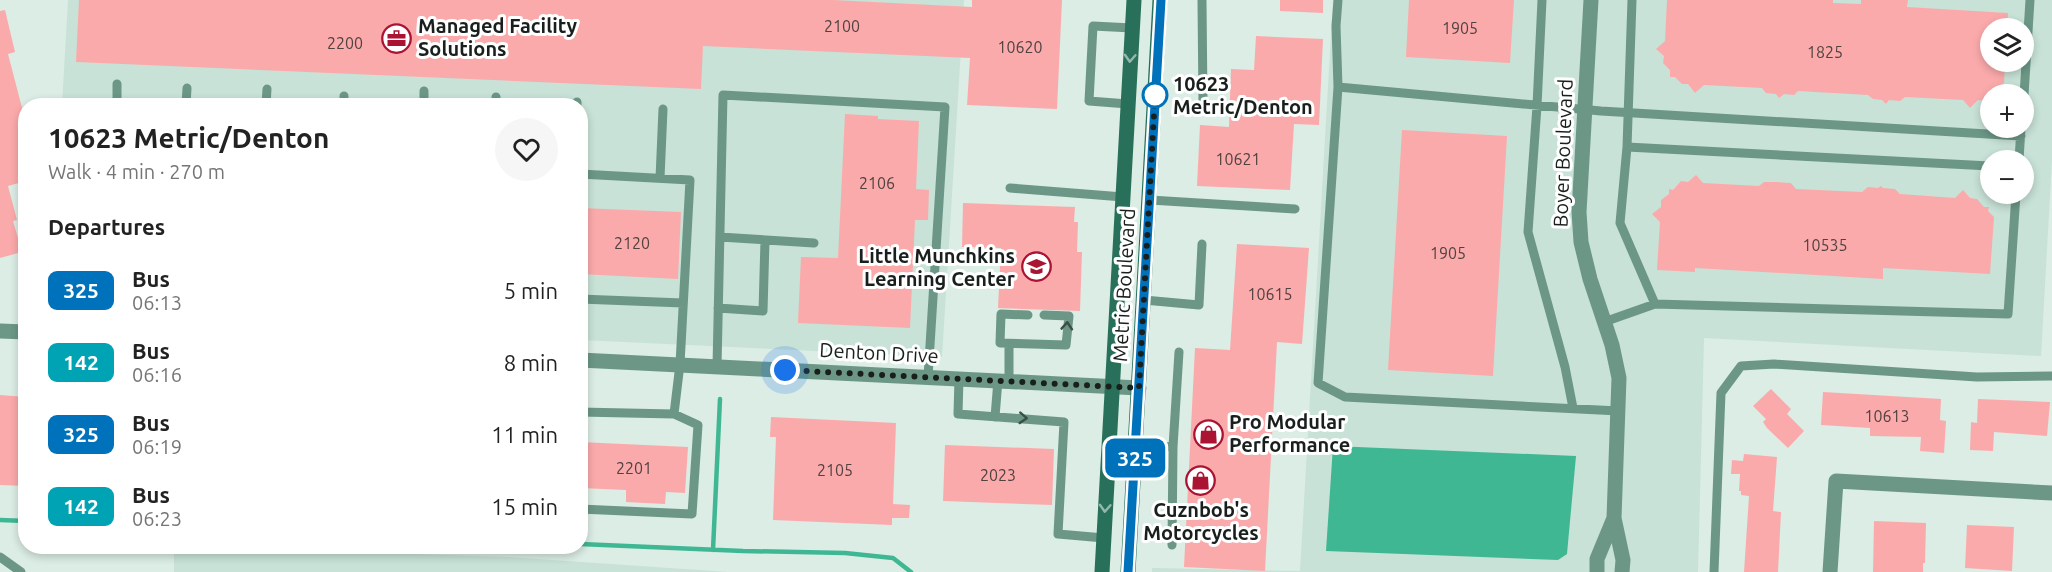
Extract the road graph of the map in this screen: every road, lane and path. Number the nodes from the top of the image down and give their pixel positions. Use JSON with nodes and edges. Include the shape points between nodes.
{"nodes":[{"id":1,"x":1134,"y":0,"type":"edge"},
{"id":2,"x":1161,"y":0,"type":"edge"},
{"id":3,"x":1195,"y":0,"type":"edge"},
{"id":4,"x":1202,"y":0,"type":"edge"},
{"id":5,"x":1338,"y":0,"type":"edge"},
{"id":6,"x":1542,"y":0,"type":"edge"},
{"id":7,"x":1591,"y":0,"type":"edge"},
{"id":8,"x":1632,"y":0,"type":"edge"},
{"id":9,"x":2030,"y":0,"type":"edge"},
{"id":10,"x":1132,"y":28,"type":"junction"},
{"id":11,"x":117,"y":84,"type":"dead end"},
{"id":12,"x":2025,"y":84,"type":"edge"},
{"id":13,"x":1338,"y":87,"type":"junction"},
{"id":14,"x":187,"y":88,"type":"dead end"},
{"id":15,"x":267,"y":89,"type":"dead end"},
{"id":16,"x":424,"y":91,"type":"dead end"},
{"id":17,"x":117,"y":98,"type":"edge"},
{"id":18,"x":186,"y":98,"type":"edge"},
{"id":19,"x":266,"y":98,"type":"edge"},
{"id":20,"x":424,"y":98,"type":"edge"},
{"id":21,"x":1128,"y":104,"type":"junction"},
{"id":22,"x":1203,"y":104,"type":"dead end"},
{"id":23,"x":1537,"y":105,"type":"junction"},
{"id":24,"x":663,"y":109,"type":"dead end"},
{"id":25,"x":1585,"y":110,"type":"junction"},
{"id":26,"x":1628,"y":113,"type":"junction"},
{"id":27,"x":1980,"y":130,"type":"edge"},
{"id":28,"x":1627,"y":147,"type":"junction"},
{"id":29,"x":1980,"y":165,"type":"edge"},
{"id":30,"x":588,"y":174,"type":"edge"},
{"id":31,"x":660,"y":178,"type":"junction"},
{"id":32,"x":1010,"y":188,"type":"dead end"},
{"id":33,"x":1123,"y":196,"type":"junction"},
{"id":34,"x":1150,"y":200,"type":"junction"},
{"id":35,"x":2015,"y":204,"type":"edge"},
{"id":36,"x":1295,"y":209,"type":"dead end"},
{"id":37,"x":720,"y":237,"type":"junction"},
{"id":38,"x":765,"y":240,"type":"junction"},
{"id":39,"x":814,"y":243,"type":"dead end"},
{"id":40,"x":1202,"y":244,"type":"dead end"},
{"id":41,"x":588,"y":299,"type":"edge"},
{"id":42,"x":1144,"y":300,"type":"junction"},
{"id":43,"x":683,"y":303,"type":"junction"},
{"id":44,"x":1655,"y":304,"type":"junction"},
{"id":45,"x":718,"y":308,"type":"junction"},
{"id":46,"x":1028,"y":315,"type":"dead end"},
{"id":47,"x":1044,"y":315,"type":"dead end"},
{"id":48,"x":1604,"y":322,"type":"junction"},
{"id":49,"x":0,"y":331,"type":"edge"},
{"id":50,"x":18,"y":332,"type":"edge"},
{"id":51,"x":1009,"y":344,"type":"junction"},
{"id":52,"x":1179,"y":352,"type":"dead end"},
{"id":53,"x":588,"y":360,"type":"edge"},
{"id":54,"x":680,"y":364,"type":"junction"},
{"id":55,"x":717,"y":366,"type":"junction"},
{"id":56,"x":2052,"y":376,"type":"edge"},
{"id":57,"x":928,"y":377,"type":"junction"},
{"id":58,"x":959,"y":378,"type":"junction"},
{"id":59,"x":1004,"y":381,"type":"junction"},
{"id":60,"x":1112,"y":386,"type":"junction"},
{"id":61,"x":1139,"y":388,"type":"junction"},
{"id":62,"x":1573,"y":408,"type":"junction"},
{"id":63,"x":1619,"y":411,"type":"junction"},
{"id":64,"x":588,"y":412,"type":"edge"},
{"id":65,"x":674,"y":414,"type":"junction"},
{"id":66,"x":995,"y":417,"type":"junction"},
{"id":67,"x":1135,"y":444,"type":"junction"},
{"id":68,"x":1173,"y":447,"type":"junction"},
{"id":69,"x":2052,"y":493,"type":"edge"},
{"id":70,"x":588,"y":509,"type":"edge"},
{"id":71,"x":1614,"y":518,"type":"junction"},
{"id":72,"x":1104,"y":538,"type":"junction"},
{"id":73,"x":1172,"y":545,"type":"dead end"},
{"id":74,"x":0,"y":558,"type":"edge"},
{"id":75,"x":21,"y":572,"type":"edge"},
{"id":76,"x":1102,"y":572,"type":"edge"},
{"id":77,"x":1128,"y":572,"type":"edge"},
{"id":78,"x":1597,"y":572,"type":"edge"},
{"id":79,"x":1623,"y":572,"type":"edge"},
{"id":80,"x":1714,"y":572,"type":"edge"},
{"id":81,"x":1830,"y":572,"type":"edge"}],
"edges":[{"from":1,"to":10,"type":"main road","name":"Metric Boulevard"},
{"from":2,"to":34,"type":"main road","name":"Metric Boulevard"},
{"from":3,"to":4,"type":"lane"},
{"from":4,"to":22,"type":"lane"},
{"from":5,"to":13,"type":"lane"},
{"from":6,"to":23,"type":"lane"},
{"from":7,"to":25,"type":"street","name":"Boyer Boulevard"},
{"from":8,"to":26,"type":"lane"},
{"from":9,"to":12,"type":"lane"},
{"from":10,"to":21,"type":"main road","name":"Metric Boulevard","one_way":true},
{"from":10,"to":21,"type":"lane","via":[[1093,26],[1089,101]]},
{"from":11,"to":17,"type":"lane"},
{"from":13,"to":23,"type":"lane"},
{"from":13,"to":62,"type":"lane","via":[[1318,382],[1345,397]]},
{"from":14,"to":18,"type":"lane"},
{"from":15,"to":19,"type":"lane"},
{"from":16,"to":20,"type":"lane"},
{"from":21,"to":33,"type":"main road","name":"Metric Boulevard"},
{"from":23,"to":25,"type":"lane"},
{"from":23,"to":62,"type":"lane","via":[[1528,232]]},
{"from":24,"to":31,"type":"lane"},
{"from":25,"to":26,"type":"lane"},
{"from":25,"to":48,"type":"street","name":"Boyer Boulevard","via":[[1581,242]]},
{"from":26,"to":27,"type":"lane"},
{"from":26,"to":28,"type":"lane"},
{"from":28,"to":29,"type":"lane"},
{"from":28,"to":44,"type":"lane","via":[[1620,223]]},
{"from":30,"to":31,"type":"lane"},
{"from":31,"to":43,"type":"lane","via":[[690,180]]},
{"from":32,"to":33,"type":"lane"},
{"from":33,"to":60,"type":"main road","name":"Metric Boulevard"},
{"from":34,"to":36,"type":"lane"},
{"from":34,"to":42,"type":"main road","name":"Metric Boulevard"},
{"from":35,"to":44,"type":"lane","via":[[2008,314]]},
{"from":37,"to":38,"type":"lane"},
{"from":37,"to":45,"type":"lane"},
{"from":37,"to":57,"type":"lane","via":[[723,95],[945,107]]},
{"from":38,"to":39,"type":"lane"},
{"from":38,"to":45,"type":"lane","via":[[763,311]]},
{"from":40,"to":42,"type":"lane","via":[[1199,305]]},
{"from":41,"to":43,"type":"lane"},
{"from":42,"to":61,"type":"main road","name":"Metric Boulevard"},
{"from":43,"to":54,"type":"lane"},
{"from":44,"to":48,"type":"lane"},
{"from":45,"to":55,"type":"lane"},
{"from":46,"to":51,"type":"lane","via":[[1001,314],[1000,343]]},
{"from":51,"to":47,"type":"lane","one_way":true,"via":[[1066,345],[1069,316]]},
{"from":48,"to":63,"type":"street","name":"Boyer Boulevard","via":[[1619,378]]},
{"from":49,"to":50,"type":"street"},
{"from":51,"to":59,"type":"lane"},
{"from":52,"to":68,"type":"lane"},
{"from":53,"to":54,"type":"street","name":"Denton Drive"},
{"from":54,"to":55,"type":"street","name":"Denton Drive"},
{"from":54,"to":65,"type":"lane"},
{"from":55,"to":57,"type":"street","name":"Denton Drive"},
{"from":56,"to":80,"type":"lane","via":[[1977,377],[1774,364],[1741,366],[1721,393]]},
{"from":57,"to":58,"type":"street","name":"Denton Drive"},
{"from":58,"to":59,"type":"street","name":"Denton Drive"},
{"from":58,"to":66,"type":"lane","via":[[958,414]]},
{"from":59,"to":60,"type":"street","name":"Denton Drive"},
{"from":59,"to":66,"type":"lane"},
{"from":60,"to":61,"type":"street","name":"Denton Drive"},
{"from":60,"to":72,"type":"main road","name":"Metric Boulevard","one_way":true},
{"from":61,"to":67,"type":"main road","name":"Metric Boulevard"},
{"from":62,"to":63,"type":"lane"},
{"from":63,"to":71,"type":"street","name":"Boyer Boulevard"},
{"from":64,"to":65,"type":"lane"},
{"from":65,"to":70,"type":"lane","via":[[698,426],[692,514]]},
{"from":66,"to":72,"type":"lane","one_way":true,"via":[[1064,422],[1058,534]]},
{"from":67,"to":68,"type":"lane"},
{"from":67,"to":77,"type":"main road","name":"Metric Boulevard"},
{"from":68,"to":73,"type":"lane"},
{"from":69,"to":81,"type":"street","via":[[1836,482]]},
{"from":71,"to":78,"type":"street","name":"Boyer Boulevard","via":[[1597,559]]},
{"from":71,"to":79,"type":"street","name":"Boyer Boulevard"},
{"from":72,"to":76,"type":"main road","name":"Metric Boulevard"},
{"from":74,"to":75,"type":"lane"}]}
